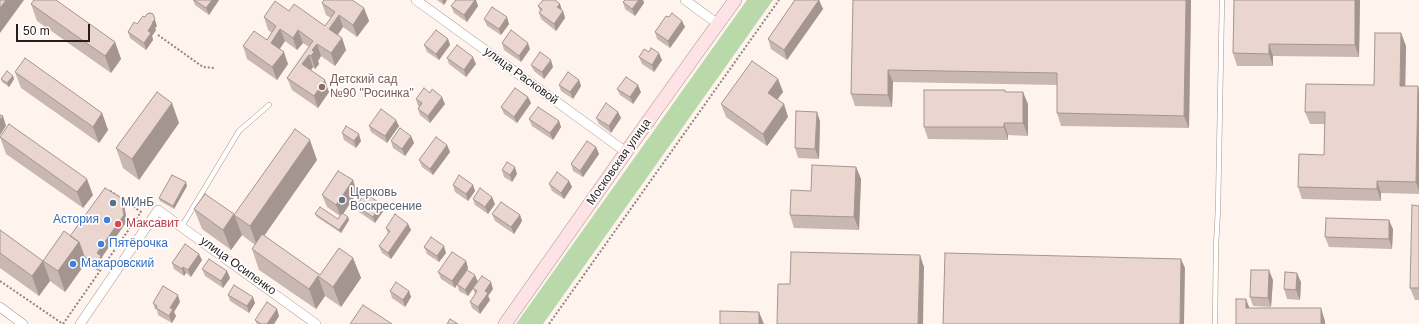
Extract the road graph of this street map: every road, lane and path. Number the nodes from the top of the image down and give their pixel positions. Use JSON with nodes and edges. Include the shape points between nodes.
{"nodes":[{"id":1,"x":416,"y":0,"type":"edge"},
{"id":2,"x":684,"y":0,"type":"edge"},
{"id":3,"x":735,"y":0,"type":"edge"},
{"id":4,"x":778,"y":0,"type":"edge"},
{"id":5,"x":1222,"y":0,"type":"edge"},
{"id":6,"x":718,"y":24,"type":"junction"},
{"id":7,"x":158,"y":35,"type":"dead end"},
{"id":8,"x":214,"y":68,"type":"dead end"},
{"id":9,"x":269,"y":105,"type":"dead end"},
{"id":10,"x":626,"y":152,"type":"junction"},
{"id":11,"x":110,"y":190,"type":"edge"},
{"id":12,"x":182,"y":226,"type":"junction"},
{"id":13,"x":0,"y":281,"type":"edge"},
{"id":14,"x":0,"y":307,"type":"edge"},
{"id":15,"x":23,"y":324,"type":"edge"},
{"id":16,"x":63,"y":324,"type":"edge"},
{"id":17,"x":80,"y":324,"type":"edge"},
{"id":18,"x":316,"y":324,"type":"edge"},
{"id":19,"x":505,"y":324,"type":"edge"},
{"id":20,"x":549,"y":324,"type":"edge"},
{"id":21,"x":1215,"y":324,"type":"edge"}],
"edges":[{"from":1,"to":10,"type":"street","name":"улица Расковой"},
{"from":2,"to":6,"type":"street"},
{"from":3,"to":6,"type":"main road","name":"Московская улица"},
{"from":4,"to":20,"type":"path"},
{"from":5,"to":21,"type":"lane"},
{"from":6,"to":10,"type":"main road","name":"Московская улица"},
{"from":7,"to":8,"type":"path","via":[[203,67]]},
{"from":9,"to":12,"type":"lane","via":[[239,131]]},
{"from":10,"to":19,"type":"main road","name":"Московская улица"},
{"from":11,"to":16,"type":"path","via":[[141,212]]},
{"from":12,"to":17,"type":"street","name":"улица Осипенко","via":[[158,210]]},
{"from":12,"to":18,"type":"street","name":"улица Осипенко"},
{"from":13,"to":16,"type":"path"},
{"from":14,"to":15,"type":"street"}]}
